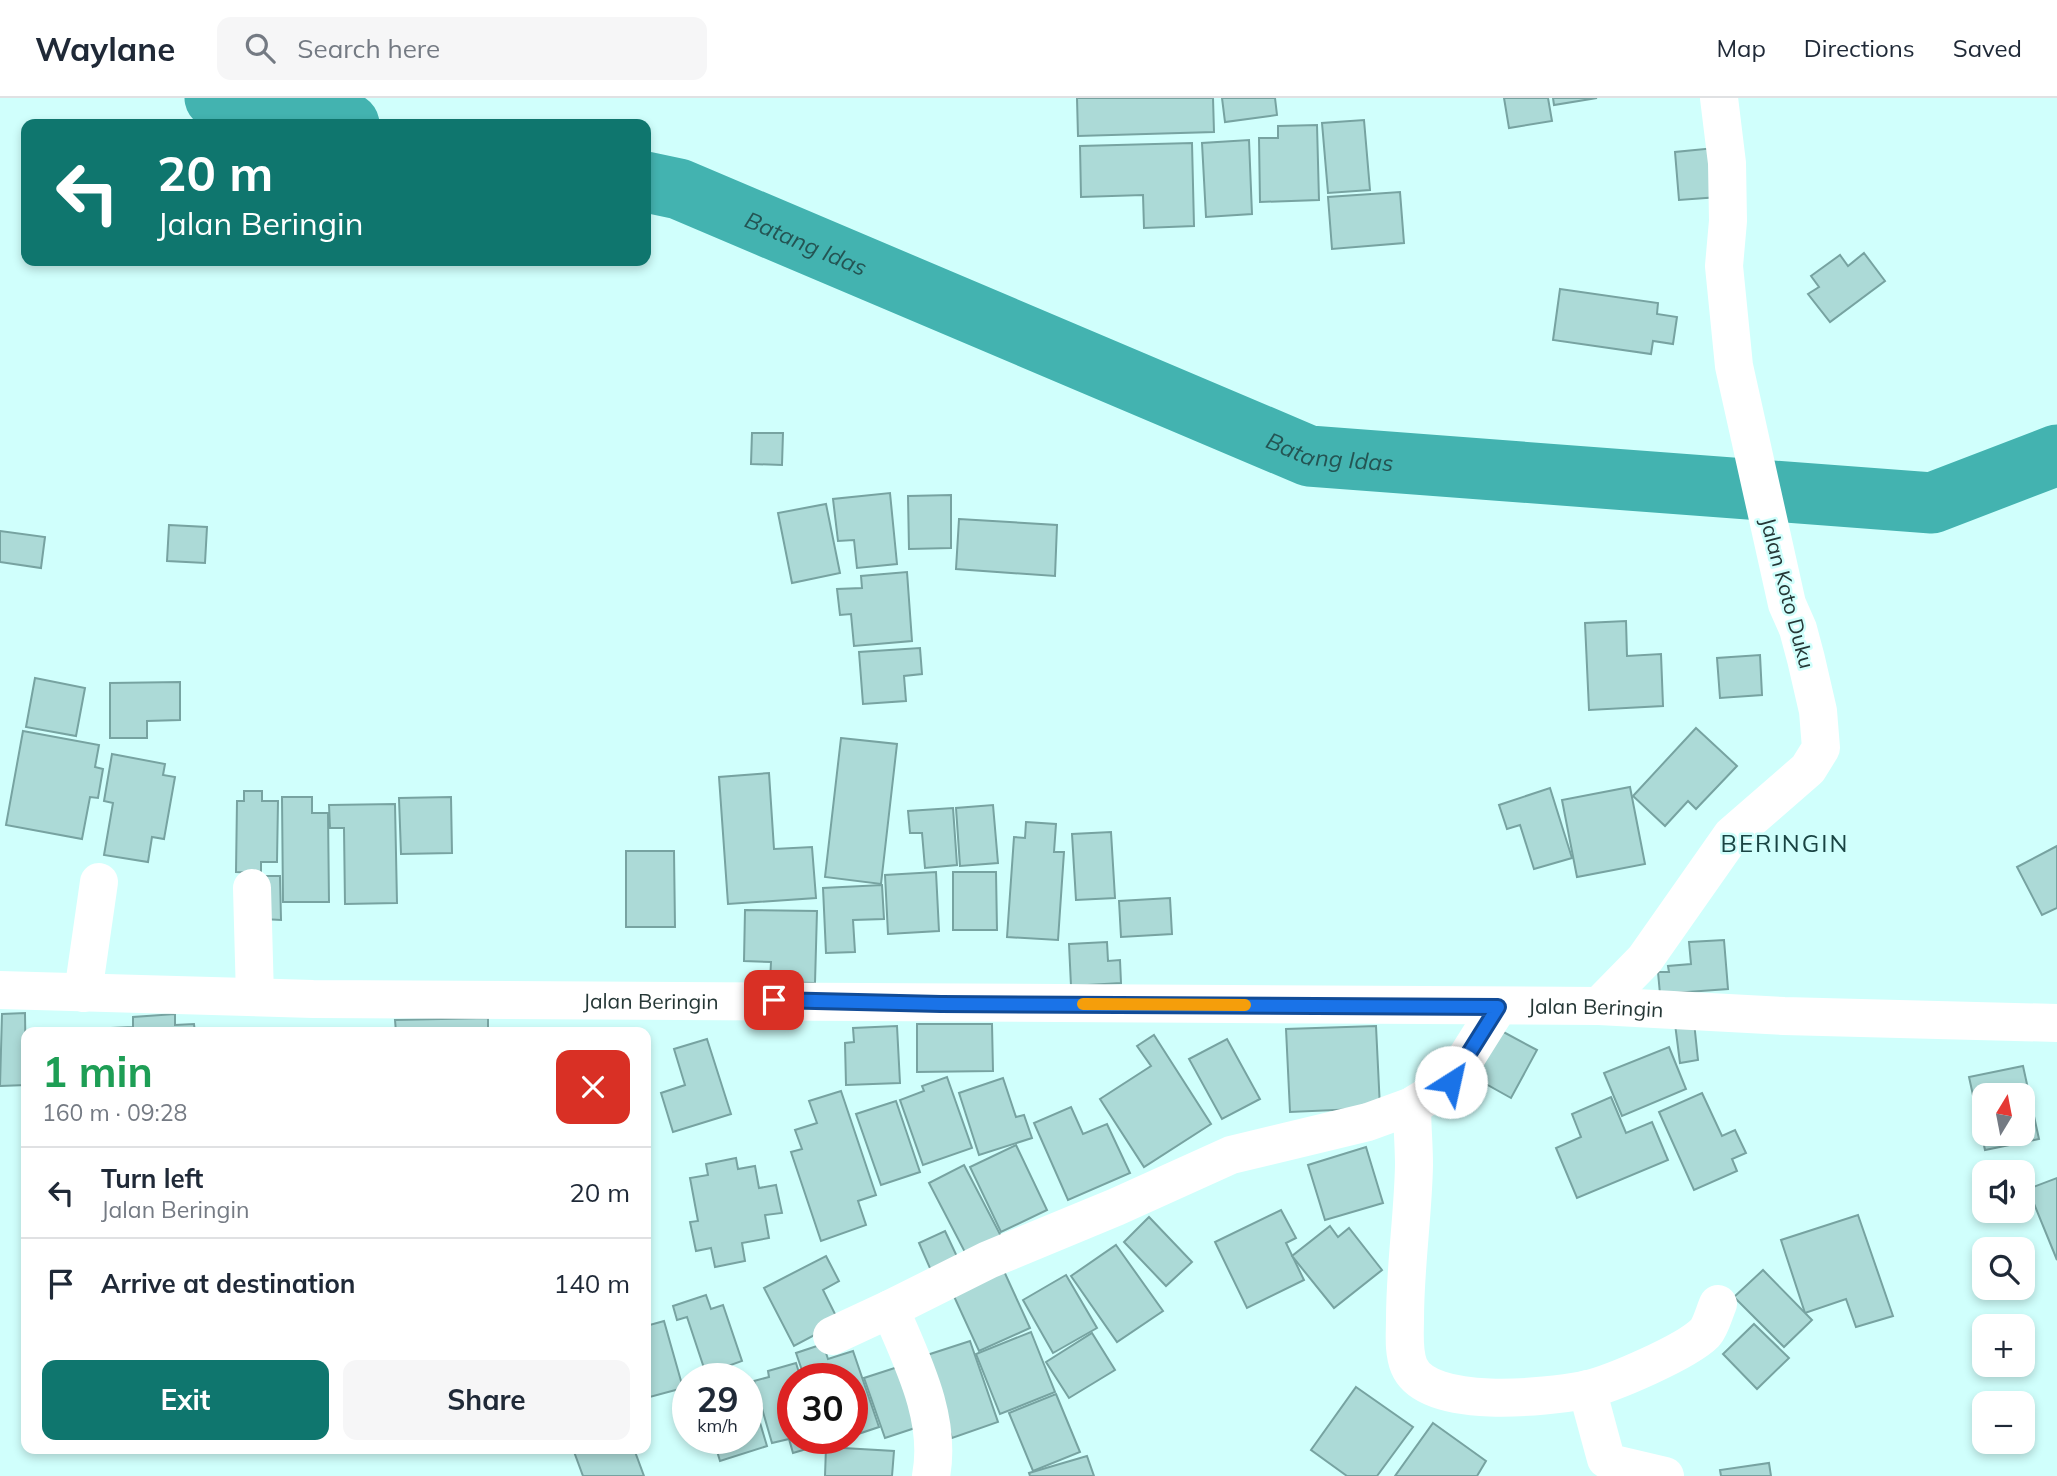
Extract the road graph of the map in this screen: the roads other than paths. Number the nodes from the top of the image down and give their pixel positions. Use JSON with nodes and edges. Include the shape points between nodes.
{"nodes":[{"id":1,"x":1719,"y":98,"type":"edge"},
{"id":2,"x":99,"y":882,"type":"dead end"},
{"id":3,"x":252,"y":888,"type":"dead end"},
{"id":4,"x":0,"y":990,"type":"edge"},
{"id":5,"x":83,"y":993,"type":"junction"},
{"id":6,"x":255,"y":997,"type":"junction"},
{"id":7,"x":1599,"y":1006,"type":"junction"},
{"id":8,"x":1498,"y":1007,"type":"junction"},
{"id":9,"x":2057,"y":1023,"type":"edge"},
{"id":10,"x":1412,"y":1106,"type":"junction"},
{"id":11,"x":1718,"y":1304,"type":"dead end"},
{"id":12,"x":890,"y":1309,"type":"junction"},
{"id":13,"x":832,"y":1336,"type":"dead end"},
{"id":14,"x":1587,"y":1389,"type":"junction"},
{"id":15,"x":931,"y":1476,"type":"edge"},
{"id":16,"x":1665,"y":1476,"type":"edge"}],
"edges":[{"from":1,"to":7,"type":"street","name":"Jalan Koto Duku","via":[[1727,163],[1724,266],[1734,366],[1787,604],[1798,629],[1818,711],[1821,748],[1808,769],[1732,835],[1645,960]]},
{"from":2,"to":5,"type":"street"},
{"from":3,"to":6,"type":"street"},
{"from":4,"to":5,"type":"street","name":"Jalan Beringin"},
{"from":5,"to":6,"type":"street","name":"Jalan Beringin"},
{"from":6,"to":8,"type":"street","name":"Jalan Beringin"},
{"from":7,"to":8,"type":"street","name":"Jalan Beringin"},
{"from":7,"to":9,"type":"street","name":"Jalan Beringin"},
{"from":8,"to":10,"type":"street","via":[[1451,1082]]},
{"from":10,"to":12,"type":"street","via":[[1368,1122],[1231,1155],[988,1260]]},
{"from":10,"to":14,"type":"street","via":[[1414,1164],[1405,1306],[1410,1368],[1441,1391],[1472,1398]]},
{"from":11,"to":14,"type":"street","via":[[1706,1332],[1687,1346]]},
{"from":12,"to":13,"type":"street"},
{"from":12,"to":15,"type":"street","via":[[929,1409],[934,1444]]},
{"from":14,"to":16,"type":"street","via":[[1606,1459]]}]}
